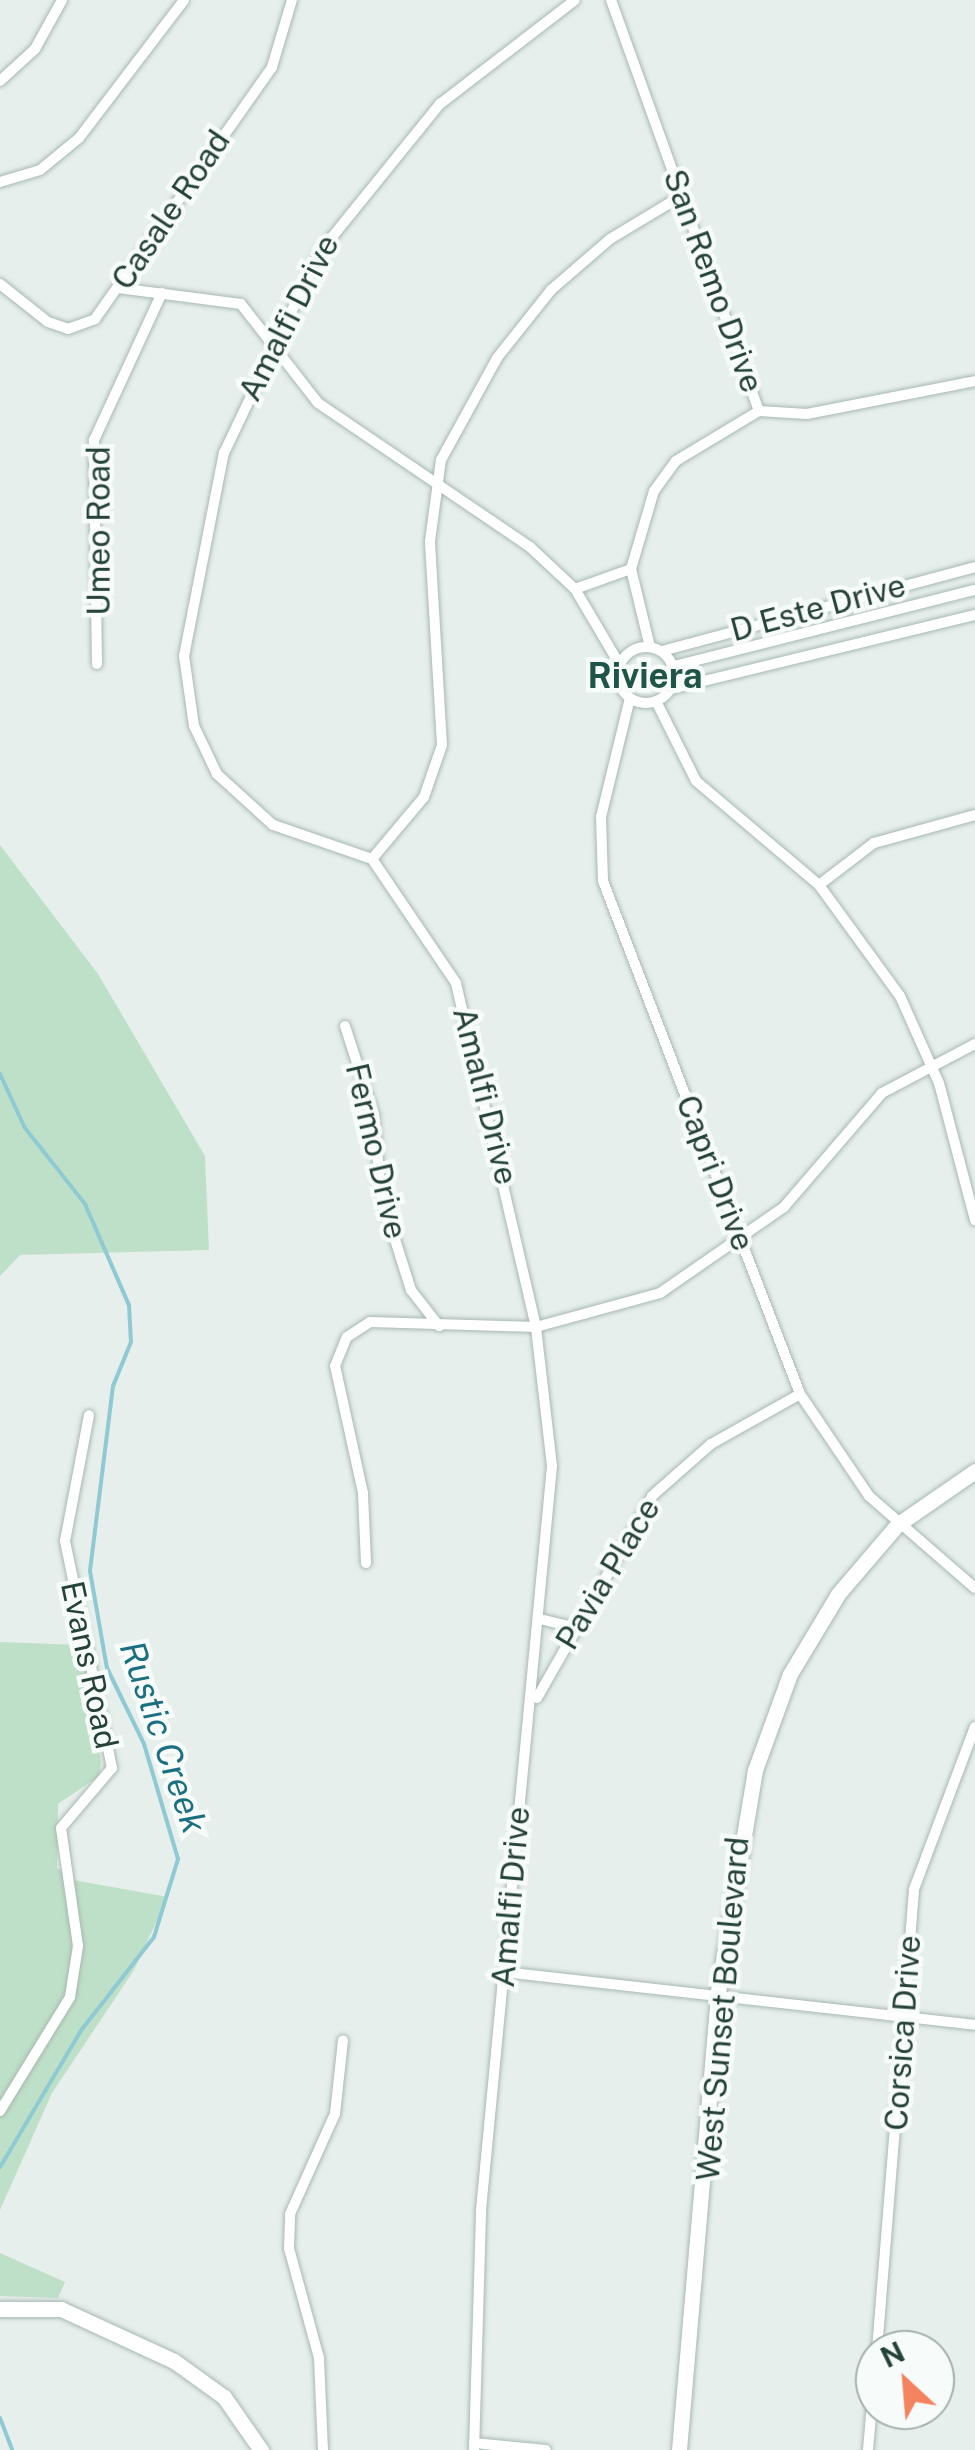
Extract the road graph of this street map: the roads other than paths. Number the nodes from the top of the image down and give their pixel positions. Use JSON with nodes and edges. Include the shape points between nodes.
{"nodes":[{"id":1,"x":62,"y":0,"type":"edge"},
{"id":2,"x":184,"y":0,"type":"edge"},
{"id":3,"x":292,"y":0,"type":"edge"},
{"id":4,"x":575,"y":0,"type":"edge"},
{"id":5,"x":611,"y":0,"type":"edge"},
{"id":6,"x":0,"y":82,"type":"edge"},
{"id":7,"x":0,"y":182,"type":"edge"},
{"id":8,"x":682,"y":195,"type":"junction"},
{"id":9,"x":0,"y":284,"type":"edge"},
{"id":10,"x":118,"y":288,"type":"junction"},
{"id":11,"x":162,"y":292,"type":"junction"},
{"id":12,"x":274,"y":343,"type":"junction"},
{"id":13,"x":975,"y":381,"type":"edge"},
{"id":14,"x":759,"y":411,"type":"junction"},
{"id":15,"x":434,"y":484,"type":"junction"},
{"id":16,"x":975,"y":567,"type":"edge"},
{"id":17,"x":631,"y":569,"type":"junction"},
{"id":18,"x":574,"y":589,"type":"junction"},
{"id":19,"x":975,"y":590,"type":"edge"},
{"id":20,"x":975,"y":615,"type":"edge"},
{"id":21,"x":650,"y":647,"type":"junction"},
{"id":22,"x":662,"y":651,"type":"junction"},
{"id":23,"x":97,"y":664,"type":"dead end"},
{"id":24,"x":620,"y":665,"type":"junction"},
{"id":25,"x":674,"y":666,"type":"junction"},
{"id":26,"x":671,"y":689,"type":"junction"},
{"id":27,"x":630,"y":698,"type":"junction"},
{"id":28,"x":656,"y":702,"type":"junction"},
{"id":29,"x":975,"y":814,"type":"edge"},
{"id":30,"x":372,"y":859,"type":"junction"},
{"id":31,"x":819,"y":884,"type":"junction"},
{"id":32,"x":345,"y":1026,"type":"dead end"},
{"id":33,"x":975,"y":1044,"type":"edge"},
{"id":34,"x":931,"y":1063,"type":"junction"},
{"id":35,"x":975,"y":1220,"type":"edge"},
{"id":36,"x":742,"y":1243,"type":"junction"},
{"id":37,"x":440,"y":1326,"type":"junction"},
{"id":38,"x":536,"y":1327,"type":"junction"},
{"id":39,"x":800,"y":1394,"type":"junction"},
{"id":40,"x":89,"y":1415,"type":"dead end"},
{"id":41,"x":975,"y":1471,"type":"edge"},
{"id":42,"x":897,"y":1526,"type":"junction"},
{"id":43,"x":366,"y":1564,"type":"dead end"},
{"id":44,"x":975,"y":1588,"type":"edge"},
{"id":45,"x":540,"y":1619,"type":"junction"},
{"id":46,"x":573,"y":1626,"type":"junction"},
{"id":47,"x":533,"y":1705,"type":"junction"},
{"id":48,"x":975,"y":1727,"type":"edge"},
{"id":49,"x":504,"y":1972,"type":"junction"},
{"id":50,"x":718,"y":1991,"type":"junction"},
{"id":51,"x":906,"y":2011,"type":"junction"},
{"id":52,"x":975,"y":2025,"type":"edge"},
{"id":53,"x":343,"y":2040,"type":"dead end"},
{"id":54,"x":0,"y":2111,"type":"edge"},
{"id":55,"x":0,"y":2309,"type":"edge"},
{"id":56,"x":879,"y":2330,"type":"edge"},
{"id":57,"x":474,"y":2447,"type":"edge"},
{"id":58,"x":262,"y":2450,"type":"edge"},
{"id":59,"x":323,"y":2450,"type":"edge"},
{"id":60,"x":546,"y":2450,"type":"edge"},
{"id":61,"x":679,"y":2450,"type":"edge"}],
"edges":[{"from":1,"to":6,"type":"street","via":[[35,49]]},
{"from":2,"to":7,"type":"street","via":[[79,138],[40,170]]},
{"from":3,"to":10,"type":"street","name":"Casale Road","via":[[272,67],[122,269]]},
{"from":4,"to":12,"type":"street","name":"Amalfi Drive","via":[[475,70],[397,149],[320,252]]},
{"from":5,"to":8,"type":"street","name":"San Remo Drive"},
{"from":8,"to":14,"type":"street","name":"San Remo Drive"},
{"from":8,"to":15,"type":"street","via":[[610,239],[532,312],[478,387]]},
{"from":9,"to":10,"type":"street","name":"Casale Road","via":[[68,329],[95,319]]},
{"from":10,"to":11,"type":"street"},
{"from":11,"to":12,"type":"street","via":[[241,304]]},
{"from":11,"to":23,"type":"street","name":"Umeo Road","via":[[94,440]]},
{"from":12,"to":15,"type":"street","via":[[318,403]]},
{"from":12,"to":30,"type":"street","name":"Amalfi Drive","via":[[224,454],[193,574],[188,701],[217,774],[253,810],[312,846]]},
{"from":13,"to":14,"type":"street","name":"San Remo Drive","via":[[807,414]]},
{"from":14,"to":17,"type":"street","via":[[676,460],[654,491]]},
{"from":15,"to":18,"type":"street","via":[[530,546]]},
{"from":15,"to":30,"type":"street","via":[[442,745],[424,797]]},
{"from":16,"to":22,"type":"street","name":"D Este Drive"},
{"from":17,"to":18,"type":"street"},
{"from":17,"to":21,"type":"street"},
{"from":18,"to":24,"type":"street"},
{"from":19,"to":25,"type":"street","name":"D Este Drive"},
{"from":20,"to":26,"type":"street","name":"D Este Drive"},
{"from":21,"to":22,"type":"street"},
{"from":21,"to":24,"type":"street"},
{"from":22,"to":25,"type":"street"},
{"from":24,"to":27,"type":"street"},
{"from":25,"to":26,"type":"street"},
{"from":26,"to":28,"type":"street","name":"D Este Drive"},
{"from":27,"to":28,"type":"street"},
{"from":27,"to":36,"type":"street","name":"Capri Drive","via":[[600,817],[603,881]]},
{"from":28,"to":31,"type":"street","via":[[696,780]]},
{"from":29,"to":31,"type":"street","via":[[874,843]]},
{"from":30,"to":38,"type":"street","name":"Amalfi Drive","via":[[463,1000]]},
{"from":31,"to":34,"type":"street","via":[[900,996]]},
{"from":32,"to":37,"type":"street","name":"Fermo Drive","via":[[374,1115],[393,1233],[411,1290]]},
{"from":33,"to":34,"type":"street"},
{"from":34,"to":35,"type":"street"},
{"from":34,"to":36,"type":"street","via":[[861,1113]]},
{"from":36,"to":38,"type":"street","via":[[660,1293]]},
{"from":36,"to":39,"type":"street","name":"Capri Drive"},
{"from":37,"to":38,"type":"street"},
{"from":37,"to":43,"type":"street","via":[[370,1322],[338,1350],[370,1538]]},
{"from":38,"to":45,"type":"street","name":"Amalfi Drive","via":[[552,1466]]},
{"from":39,"to":42,"type":"street","name":"Capri Drive","via":[[853,1478]]},
{"from":39,"to":46,"type":"street","name":"Pavia Place","via":[[711,1444],[652,1496]]},
{"from":40,"to":54,"type":"street","name":"Evans Road","via":[[65,1541],[112,1768],[60,1828],[78,1946],[70,1997]]},
{"from":41,"to":42,"type":"main road","name":"West Sunset Boulevard"},
{"from":42,"to":44,"type":"street","name":"Capri Drive"},
{"from":42,"to":50,"type":"main road","name":"West Sunset Boulevard","via":[[817,1626],[768,1729],[742,1817]]},
{"from":45,"to":46,"type":"street"},
{"from":45,"to":47,"type":"street","name":"Amalfi Drive"},
{"from":46,"to":47,"type":"street","name":"Pavia Place"},
{"from":47,"to":49,"type":"street","name":"Amalfi Drive"},
{"from":48,"to":51,"type":"street","name":"Corsica Drive","via":[[914,1889]]},
{"from":49,"to":50,"type":"street"},
{"from":49,"to":57,"type":"street","name":"Amalfi Drive","via":[[481,2210]]},
{"from":50,"to":51,"type":"street"},
{"from":50,"to":61,"type":"main road","name":"West Sunset Boulevard"},
{"from":51,"to":52,"type":"street"},
{"from":51,"to":56,"type":"street","name":"Corsica Drive"},
{"from":53,"to":59,"type":"street","via":[[336,2114],[290,2214],[290,2248],[319,2358]]},
{"from":55,"to":58,"type":"main road","via":[[61,2309],[174,2361],[224,2397]]},
{"from":57,"to":60,"type":"street"}]}
